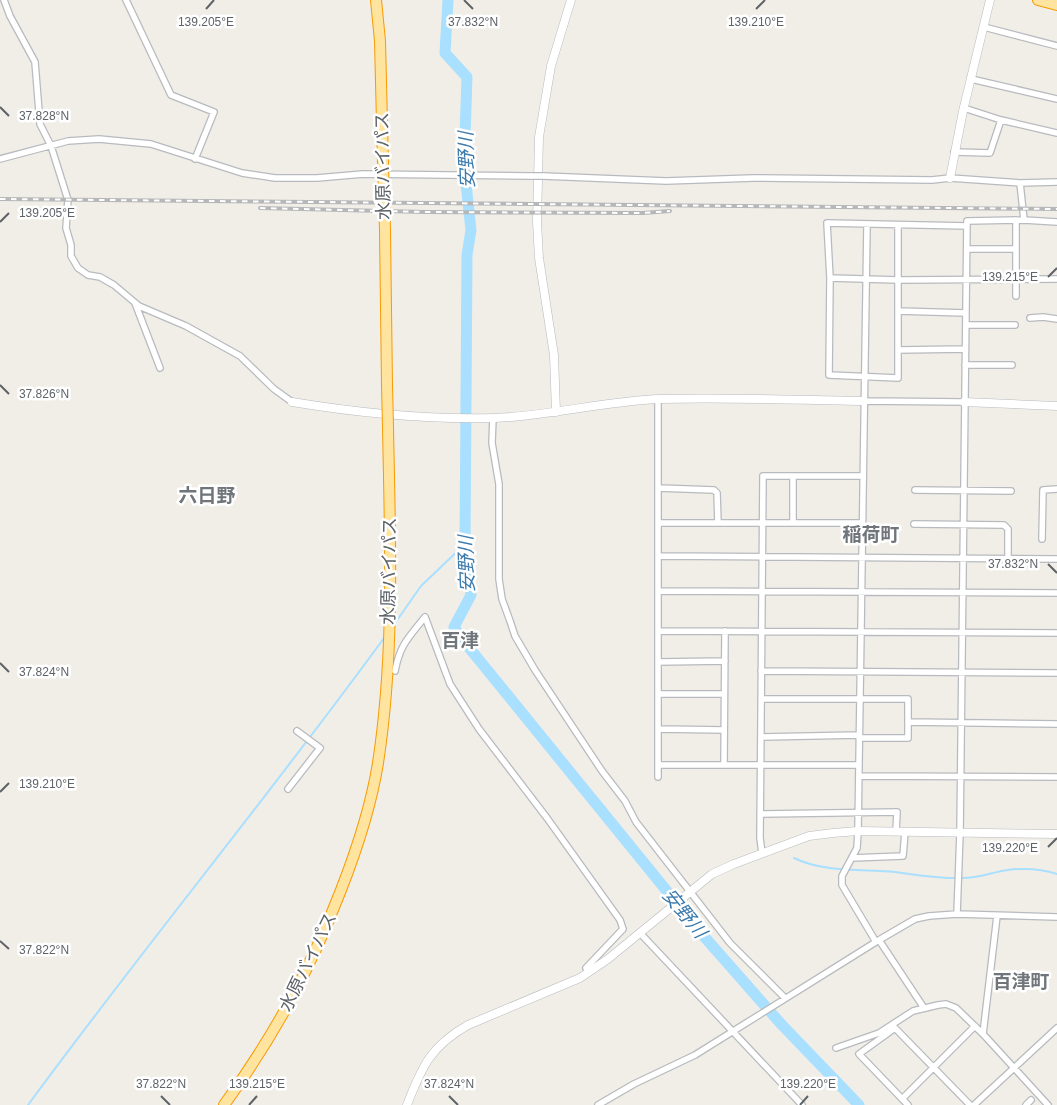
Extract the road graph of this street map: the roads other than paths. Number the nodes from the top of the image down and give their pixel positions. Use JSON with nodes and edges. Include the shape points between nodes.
{"nodes":[{"id":1,"x":4,"y":0,"type":"edge"},
{"id":2,"x":126,"y":0,"type":"edge"},
{"id":3,"x":376,"y":0,"type":"edge"},
{"id":4,"x":571,"y":0,"type":"edge"},
{"id":5,"x":990,"y":0,"type":"edge"},
{"id":6,"x":1038,"y":0,"type":"edge"},
{"id":7,"x":1057,"y":5,"type":"edge"},
{"id":8,"x":984,"y":27,"type":"junction"},
{"id":9,"x":1057,"y":46,"type":"edge"},
{"id":10,"x":971,"y":79,"type":"junction"},
{"id":11,"x":1057,"y":99,"type":"edge"},
{"id":12,"x":964,"y":108,"type":"junction"},
{"id":13,"x":1001,"y":120,"type":"junction"},
{"id":14,"x":1057,"y":133,"type":"edge"},
{"id":15,"x":50,"y":146,"type":"junction"},
{"id":16,"x":954,"y":152,"type":"junction"},
{"id":17,"x":0,"y":159,"type":"edge"},
{"id":18,"x":195,"y":159,"type":"junction"},
{"id":19,"x":950,"y":178,"type":"junction"},
{"id":20,"x":1020,"y":182,"type":"junction"},
{"id":21,"x":1057,"y":182,"type":"edge"},
{"id":22,"x":1016,"y":220,"type":"junction"},
{"id":23,"x":1024,"y":220,"type":"junction"},
{"id":24,"x":1057,"y":222,"type":"edge"},
{"id":25,"x":867,"y":225,"type":"junction"},
{"id":26,"x":898,"y":226,"type":"junction"},
{"id":27,"x":967,"y":226,"type":"junction"},
{"id":28,"x":967,"y":249,"type":"junction"},
{"id":29,"x":1016,"y":249,"type":"junction"},
{"id":30,"x":830,"y":278,"type":"junction"},
{"id":31,"x":1057,"y":278,"type":"edge"},
{"id":32,"x":867,"y":279,"type":"junction"},
{"id":33,"x":1016,"y":279,"type":"junction"},
{"id":34,"x":898,"y":280,"type":"junction"},
{"id":35,"x":966,"y":280,"type":"junction"},
{"id":36,"x":1016,"y":296,"type":"dead end"},
{"id":37,"x":135,"y":303,"type":"junction"},
{"id":38,"x":898,"y":311,"type":"junction"},
{"id":39,"x":966,"y":313,"type":"junction"},
{"id":40,"x":1030,"y":318,"type":"dead end"},
{"id":41,"x":1057,"y":319,"type":"edge"},
{"id":42,"x":966,"y":325,"type":"junction"},
{"id":43,"x":1015,"y":325,"type":"dead end"},
{"id":44,"x":965,"y":349,"type":"junction"},
{"id":45,"x":898,"y":350,"type":"junction"},
{"id":46,"x":965,"y":365,"type":"junction"},
{"id":47,"x":1012,"y":365,"type":"dead end"},
{"id":48,"x":160,"y":368,"type":"dead end"},
{"id":49,"x":865,"y":376,"type":"junction"},
{"id":50,"x":658,"y":399,"type":"junction"},
{"id":51,"x":864,"y":401,"type":"junction"},
{"id":52,"x":964,"y":402,"type":"junction"},
{"id":53,"x":294,"y":403,"type":"joint"},
{"id":54,"x":1057,"y":406,"type":"edge"},
{"id":55,"x":556,"y":412,"type":"junction"},
{"id":56,"x":489,"y":418,"type":"junction"},
{"id":57,"x":793,"y":476,"type":"junction"},
{"id":58,"x":863,"y":476,"type":"junction"},
{"id":59,"x":658,"y":488,"type":"junction"},
{"id":60,"x":1057,"y":489,"type":"edge"},
{"id":61,"x":915,"y":490,"type":"dead end"},
{"id":62,"x":964,"y":491,"type":"junction"},
{"id":63,"x":1011,"y":492,"type":"dead end"},
{"id":64,"x":658,"y":522,"type":"junction"},
{"id":65,"x":718,"y":522,"type":"junction"},
{"id":66,"x":763,"y":523,"type":"junction"},
{"id":67,"x":793,"y":523,"type":"junction"},
{"id":68,"x":862,"y":523,"type":"junction"},
{"id":69,"x":914,"y":524,"type":"dead end"},
{"id":70,"x":963,"y":525,"type":"junction"},
{"id":71,"x":1042,"y":539,"type":"dead end"},
{"id":72,"x":658,"y":556,"type":"junction"},
{"id":73,"x":762,"y":556,"type":"junction"},
{"id":74,"x":862,"y":557,"type":"junction"},
{"id":75,"x":963,"y":558,"type":"junction"},
{"id":76,"x":1008,"y":558,"type":"junction"},
{"id":77,"x":1057,"y":559,"type":"edge"},
{"id":78,"x":658,"y":590,"type":"junction"},
{"id":79,"x":762,"y":591,"type":"junction"},
{"id":80,"x":861,"y":592,"type":"junction"},
{"id":81,"x":963,"y":593,"type":"junction"},
{"id":82,"x":1057,"y":593,"type":"edge"},
{"id":83,"x":658,"y":630,"type":"junction"},
{"id":84,"x":725,"y":631,"type":"junction"},
{"id":85,"x":762,"y":631,"type":"junction"},
{"id":86,"x":861,"y":632,"type":"junction"},
{"id":87,"x":962,"y":633,"type":"junction"},
{"id":88,"x":1057,"y":633,"type":"edge"},
{"id":89,"x":724,"y":661,"type":"junction"},
{"id":90,"x":658,"y":662,"type":"junction"},
{"id":91,"x":395,"y":671,"type":"dead end"},
{"id":92,"x":761,"y":672,"type":"junction"},
{"id":93,"x":860,"y":672,"type":"junction"},
{"id":94,"x":962,"y":673,"type":"junction"},
{"id":95,"x":1057,"y":674,"type":"edge"},
{"id":96,"x":658,"y":694,"type":"junction"},
{"id":97,"x":724,"y":694,"type":"junction"},
{"id":98,"x":761,"y":699,"type":"junction"},
{"id":99,"x":860,"y":699,"type":"junction"},
{"id":100,"x":908,"y":722,"type":"junction"},
{"id":101,"x":961,"y":723,"type":"junction"},
{"id":102,"x":1057,"y":724,"type":"edge"},
{"id":103,"x":658,"y":729,"type":"junction"},
{"id":104,"x":724,"y":730,"type":"junction"},
{"id":105,"x":297,"y":731,"type":"dead end"},
{"id":106,"x":859,"y":736,"type":"junction"},
{"id":107,"x":761,"y":737,"type":"junction"},
{"id":108,"x":658,"y":765,"type":"junction"},
{"id":109,"x":724,"y":765,"type":"junction"},
{"id":110,"x":760,"y":765,"type":"junction"},
{"id":111,"x":859,"y":765,"type":"junction"},
{"id":112,"x":859,"y":776,"type":"junction"},
{"id":113,"x":961,"y":776,"type":"junction"},
{"id":114,"x":658,"y":777,"type":"dead end"},
{"id":115,"x":1057,"y":777,"type":"edge"},
{"id":116,"x":288,"y":789,"type":"dead end"},
{"id":117,"x":858,"y":812,"type":"junction"},
{"id":118,"x":760,"y":814,"type":"junction"},
{"id":119,"x":858,"y":832,"type":"junction"},
{"id":120,"x":896,"y":832,"type":"junction"},
{"id":121,"x":905,"y":832,"type":"junction"},
{"id":122,"x":960,"y":833,"type":"junction"},
{"id":123,"x":1057,"y":834,"type":"edge"},
{"id":124,"x":762,"y":854,"type":"junction"},
{"id":125,"x":852,"y":858,"type":"junction"},
{"id":126,"x":686,"y":894,"type":"junction"},
{"id":127,"x":957,"y":914,"type":"junction"},
{"id":128,"x":997,"y":916,"type":"junction"},
{"id":129,"x":1057,"y":917,"type":"edge"},
{"id":130,"x":643,"y":930,"type":"junction"},
{"id":131,"x":877,"y":941,"type":"junction"},
{"id":132,"x":586,"y":968,"type":"dead end"},
{"id":133,"x":783,"y":999,"type":"junction"},
{"id":134,"x":924,"y":1008,"type":"junction"},
{"id":135,"x":893,"y":1026,"type":"junction"},
{"id":136,"x":975,"y":1026,"type":"junction"},
{"id":137,"x":1057,"y":1028,"type":"edge"},
{"id":138,"x":734,"y":1031,"type":"junction"},
{"id":139,"x":983,"y":1034,"type":"junction"},
{"id":140,"x":836,"y":1048,"type":"dead end"},
{"id":141,"x":934,"y":1068,"type":"junction"},
{"id":142,"x":1013,"y":1068,"type":"junction"},
{"id":143,"x":902,"y":1099,"type":"junction"},
{"id":144,"x":1031,"y":1100,"type":"dead end"},
{"id":145,"x":969,"y":1104,"type":"edge"},
{"id":146,"x":224,"y":1105,"type":"edge"},
{"id":147,"x":407,"y":1105,"type":"edge"},
{"id":148,"x":598,"y":1105,"type":"edge"},
{"id":149,"x":802,"y":1105,"type":"edge"},
{"id":150,"x":908,"y":1105,"type":"edge"},
{"id":151,"x":1026,"y":1105,"type":"edge"},
{"id":152,"x":1048,"y":1105,"type":"edge"}],
"edges":[{"from":1,"to":15,"type":"street","via":[[35,62],[40,124]]},
{"from":2,"to":18,"type":"street","via":[[171,95],[214,112]]},
{"from":3,"to":146,"type":"highway","name":"水原バイパス","bridge":true,"via":[[385,231],[390,547],[385,696],[377,765],[361,836],[331,917],[284,1013]]},
{"from":4,"to":55,"type":"street","via":[[550,66],[539,136],[539,258],[554,355]]},
{"from":5,"to":8,"type":"street"},
{"from":6,"to":7,"type":"highway"},
{"from":8,"to":9,"type":"street"},
{"from":8,"to":10,"type":"street"},
{"from":10,"to":11,"type":"street"},
{"from":10,"to":12,"type":"street"},
{"from":12,"to":13,"type":"street"},
{"from":12,"to":16,"type":"street"},
{"from":13,"to":14,"type":"street"},
{"from":13,"to":16,"type":"street","via":[[990,153]]},
{"from":15,"to":17,"type":"street"},
{"from":15,"to":18,"type":"street","via":[[99,138],[150,144]]},
{"from":15,"to":37,"type":"street","via":[[68,200],[66,228],[71,256],[78,268],[114,285]]},
{"from":16,"to":19,"type":"street"},
{"from":18,"to":19,"type":"street","bridge":true,"via":[[242,172],[292,179],[363,174],[666,181]]},
{"from":19,"to":20,"type":"street"},
{"from":20,"to":21,"type":"street"},
{"from":20,"to":23,"type":"street"},
{"from":22,"to":23,"type":"street"},
{"from":22,"to":27,"type":"street","via":[[967,221]]},
{"from":22,"to":29,"type":"street"},
{"from":23,"to":24,"type":"street"},
{"from":25,"to":26,"type":"street"},
{"from":25,"to":30,"type":"street","via":[[827,223]]},
{"from":25,"to":32,"type":"street"},
{"from":26,"to":27,"type":"street"},
{"from":26,"to":34,"type":"street"},
{"from":27,"to":28,"type":"street"},
{"from":28,"to":29,"type":"street"},
{"from":28,"to":35,"type":"street"},
{"from":29,"to":33,"type":"street"},
{"from":30,"to":32,"type":"street"},
{"from":30,"to":49,"type":"street","via":[[829,375]]},
{"from":31,"to":33,"type":"street"},
{"from":32,"to":34,"type":"street"},
{"from":32,"to":49,"type":"street"},
{"from":33,"to":35,"type":"street"},
{"from":33,"to":36,"type":"street"},
{"from":34,"to":35,"type":"street"},
{"from":34,"to":38,"type":"street"},
{"from":35,"to":39,"type":"street"},
{"from":37,"to":48,"type":"street"},
{"from":37,"to":53,"type":"street","via":[[240,356],[274,389]]},
{"from":38,"to":39,"type":"street"},
{"from":38,"to":45,"type":"street"},
{"from":39,"to":42,"type":"street"},
{"from":40,"to":41,"type":"street"},
{"from":42,"to":43,"type":"street"},
{"from":42,"to":44,"type":"street"},
{"from":44,"to":45,"type":"street"},
{"from":44,"to":46,"type":"street"},
{"from":45,"to":49,"type":"street","via":[[898,378]]},
{"from":46,"to":47,"type":"street"},
{"from":46,"to":52,"type":"street"},
{"from":49,"to":51,"type":"street"},
{"from":50,"to":51,"type":"street"},
{"from":50,"to":55,"type":"street"},
{"from":50,"to":59,"type":"street"},
{"from":51,"to":52,"type":"street"},
{"from":51,"to":58,"type":"street"},
{"from":52,"to":54,"type":"street"},
{"from":52,"to":62,"type":"street"},
{"from":53,"to":56,"type":"street","via":[[358,413]]},
{"from":55,"to":56,"type":"street"},
{"from":56,"to":126,"type":"street","via":[[499,484],[499,579],[502,599],[516,636],[544,684]]},
{"from":57,"to":58,"type":"street"},
{"from":57,"to":66,"type":"street","via":[[763,476]]},
{"from":57,"to":67,"type":"street"},
{"from":58,"to":68,"type":"street"},
{"from":59,"to":64,"type":"street"},
{"from":59,"to":65,"type":"street","via":[[714,490],[718,493]]},
{"from":60,"to":71,"type":"street","via":[[1043,490]]},
{"from":61,"to":62,"type":"street"},
{"from":62,"to":63,"type":"street"},
{"from":62,"to":70,"type":"street"},
{"from":64,"to":65,"type":"street"},
{"from":64,"to":72,"type":"street"},
{"from":65,"to":66,"type":"street"},
{"from":66,"to":67,"type":"street"},
{"from":66,"to":73,"type":"street"},
{"from":67,"to":68,"type":"street"},
{"from":68,"to":74,"type":"street"},
{"from":69,"to":70,"type":"street"},
{"from":70,"to":75,"type":"street"},
{"from":70,"to":76,"type":"street","via":[[1004,525],[1008,529]]},
{"from":72,"to":73,"type":"street"},
{"from":72,"to":78,"type":"street"},
{"from":73,"to":74,"type":"street"},
{"from":73,"to":79,"type":"street"},
{"from":74,"to":75,"type":"street"},
{"from":74,"to":80,"type":"street"},
{"from":75,"to":76,"type":"street"},
{"from":75,"to":81,"type":"street"},
{"from":76,"to":77,"type":"street"},
{"from":78,"to":79,"type":"street"},
{"from":78,"to":83,"type":"street"},
{"from":79,"to":80,"type":"street"},
{"from":79,"to":85,"type":"street"},
{"from":80,"to":81,"type":"street"},
{"from":80,"to":86,"type":"street"},
{"from":81,"to":82,"type":"street"},
{"from":81,"to":87,"type":"street"},
{"from":83,"to":84,"type":"street"},
{"from":83,"to":90,"type":"street"},
{"from":84,"to":85,"type":"street"},
{"from":84,"to":89,"type":"street"},
{"from":85,"to":86,"type":"street"},
{"from":85,"to":92,"type":"street"},
{"from":86,"to":87,"type":"street"},
{"from":86,"to":93,"type":"street"},
{"from":87,"to":88,"type":"street"},
{"from":87,"to":94,"type":"street"},
{"from":89,"to":90,"type":"street"},
{"from":89,"to":97,"type":"street"},
{"from":90,"to":96,"type":"street"},
{"from":91,"to":132,"type":"street","via":[[403,644],[425,617],[450,684],[479,729],[620,920],[623,929]]},
{"from":92,"to":93,"type":"street"},
{"from":92,"to":98,"type":"street"},
{"from":93,"to":94,"type":"street"},
{"from":93,"to":99,"type":"street"},
{"from":94,"to":95,"type":"street"},
{"from":94,"to":101,"type":"street"},
{"from":96,"to":97,"type":"street"},
{"from":96,"to":103,"type":"street"},
{"from":97,"to":104,"type":"street"},
{"from":98,"to":99,"type":"street"},
{"from":98,"to":107,"type":"street"},
{"from":99,"to":100,"type":"street","via":[[908,699]]},
{"from":99,"to":106,"type":"street"},
{"from":100,"to":101,"type":"street"},
{"from":100,"to":106,"type":"street","via":[[908,738]]},
{"from":101,"to":102,"type":"street"},
{"from":101,"to":113,"type":"street"},
{"from":103,"to":104,"type":"street"},
{"from":103,"to":108,"type":"street"},
{"from":104,"to":109,"type":"street"},
{"from":105,"to":116,"type":"street","via":[[320,748]]},
{"from":106,"to":107,"type":"street"},
{"from":106,"to":111,"type":"street"},
{"from":107,"to":110,"type":"street"},
{"from":108,"to":109,"type":"street"},
{"from":108,"to":114,"type":"street"},
{"from":109,"to":110,"type":"street"},
{"from":110,"to":111,"type":"street"},
{"from":110,"to":118,"type":"street"},
{"from":111,"to":112,"type":"street"},
{"from":112,"to":113,"type":"street"},
{"from":112,"to":117,"type":"street"},
{"from":113,"to":115,"type":"street"},
{"from":113,"to":122,"type":"street"},
{"from":117,"to":118,"type":"street"},
{"from":117,"to":119,"type":"street"},
{"from":117,"to":120,"type":"street","via":[[897,812]]},
{"from":118,"to":124,"type":"street"},
{"from":119,"to":120,"type":"street"},
{"from":119,"to":124,"type":"street","via":[[809,836]]},
{"from":119,"to":125,"type":"street","via":[[857,848]]},
{"from":120,"to":121,"type":"street"},
{"from":121,"to":122,"type":"street"},
{"from":121,"to":125,"type":"street","via":[[903,856]]},
{"from":122,"to":123,"type":"street"},
{"from":122,"to":127,"type":"street"},
{"from":124,"to":126,"type":"street","via":[[712,874]]},
{"from":125,"to":131,"type":"street","via":[[842,876],[842,885]]},
{"from":126,"to":130,"type":"street"},
{"from":126,"to":133,"type":"street"},
{"from":127,"to":128,"type":"street"},
{"from":127,"to":131,"type":"street","via":[[915,920]]},
{"from":128,"to":129,"type":"street"},
{"from":128,"to":139,"type":"street"},
{"from":130,"to":138,"type":"street"},
{"from":130,"to":147,"type":"street","via":[[580,978],[468,1025],[452,1035],[426,1060]]},
{"from":131,"to":133,"type":"street"},
{"from":131,"to":134,"type":"street"},
{"from":133,"to":138,"type":"street"},
{"from":134,"to":135,"type":"street","via":[[913,1011]]},
{"from":134,"to":136,"type":"street","via":[[946,1004],[956,1008]]},
{"from":135,"to":140,"type":"street"},
{"from":135,"to":141,"type":"street"},
{"from":135,"to":143,"type":"street","via":[[859,1054]]},
{"from":136,"to":139,"type":"street"},
{"from":136,"to":141,"type":"street"},
{"from":137,"to":142,"type":"street"},
{"from":138,"to":148,"type":"street"},
{"from":138,"to":149,"type":"street"},
{"from":139,"to":142,"type":"street"},
{"from":141,"to":143,"type":"street"},
{"from":141,"to":145,"type":"street"},
{"from":142,"to":145,"type":"street"},
{"from":142,"to":152,"type":"street"},
{"from":143,"to":150,"type":"street"},
{"from":144,"to":151,"type":"street"}]}
